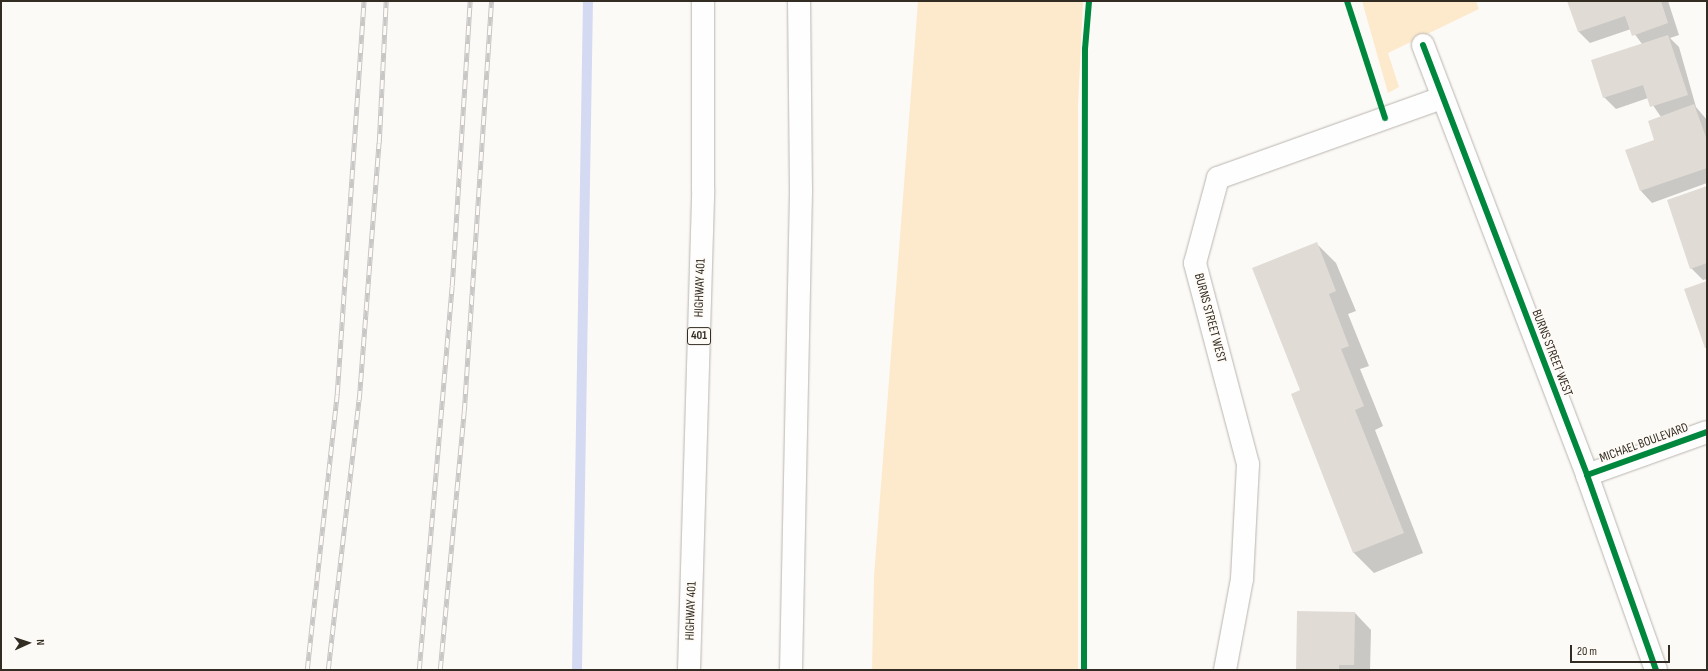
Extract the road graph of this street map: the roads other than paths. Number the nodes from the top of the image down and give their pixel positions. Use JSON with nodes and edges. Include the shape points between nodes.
{"nodes":[{"id":1,"x":703,"y":1,"type":"edge"},
{"id":2,"x":799,"y":1,"type":"edge"},
{"id":3,"x":1423,"y":45,"type":"dead end"},
{"id":4,"x":1442,"y":98,"type":"junction"},
{"id":5,"x":1707,"y":432,"type":"edge"},
{"id":6,"x":1588,"y":475,"type":"junction"},
{"id":7,"x":689,"y":670,"type":"edge"},
{"id":8,"x":792,"y":670,"type":"edge"},
{"id":9,"x":1225,"y":670,"type":"edge"},
{"id":10,"x":1656,"y":670,"type":"edge"}],
"edges":[{"from":1,"to":7,"type":"main road","name":"HIGHWAY 401","number":"401","via":[[703,189]]},
{"from":2,"to":8,"type":"main road","via":[[801,190]]},
{"from":3,"to":4,"type":"main road","name":"BURNS STREET WEST"},
{"from":4,"to":6,"type":"main road","name":"BURNS STREET WEST"},
{"from":4,"to":9,"type":"main road","name":"BURNS STREET WEST","via":[[1218,178],[1195,263],[1248,464],[1242,579]]},
{"from":5,"to":6,"type":"main road","name":"MICHAEL BOULEVARD"},
{"from":6,"to":10,"type":"main road","name":"BURNS STREET WEST"}]}
